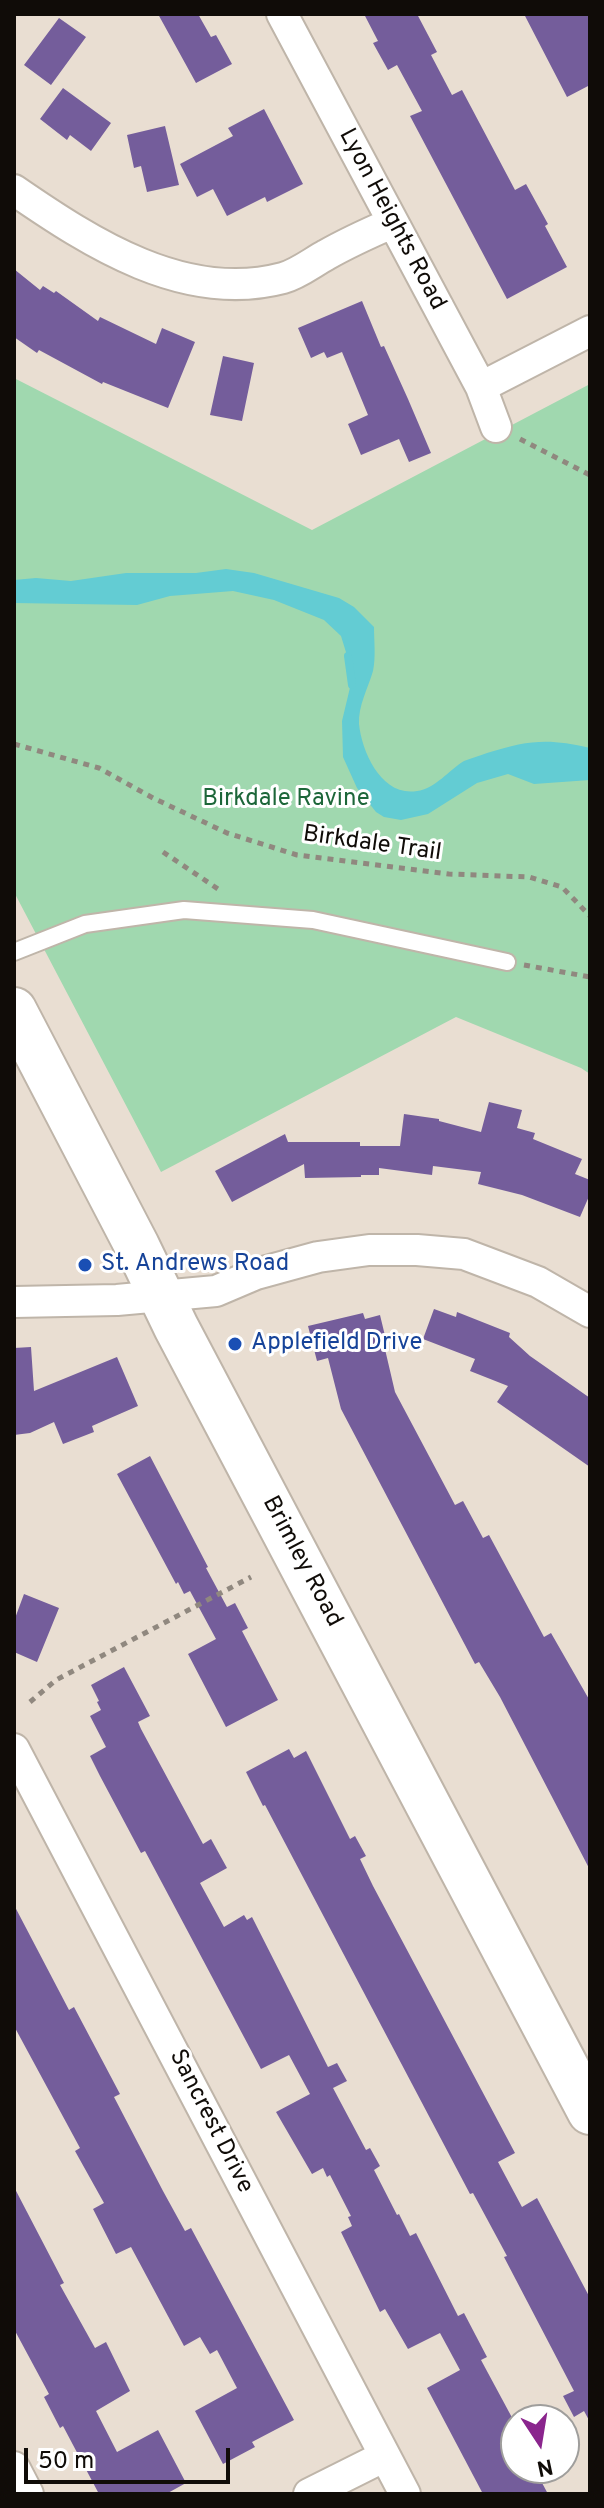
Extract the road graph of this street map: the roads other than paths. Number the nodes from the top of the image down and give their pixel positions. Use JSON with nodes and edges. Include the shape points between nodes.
{"nodes":[{"id":1,"x":282,"y":14,"type":"edge"},
{"id":2,"x":14,"y":190,"type":"edge"},
{"id":3,"x":392,"y":223,"type":"junction"},
{"id":4,"x":590,"y":331,"type":"edge"},
{"id":5,"x":481,"y":387,"type":"junction"},
{"id":6,"x":496,"y":427,"type":"road end"},
{"id":7,"x":14,"y":952,"type":"edge"},
{"id":8,"x":507,"y":962,"type":"road end"},
{"id":9,"x":14,"y":1010,"type":"edge"},
{"id":10,"x":162,"y":1295,"type":"junction"},
{"id":11,"x":14,"y":1302,"type":"edge"},
{"id":12,"x":590,"y":1312,"type":"edge"},
{"id":13,"x":14,"y":1749,"type":"edge"},
{"id":14,"x":590,"y":2112,"type":"edge"},
{"id":15,"x":385,"y":2456,"type":"junction"},
{"id":16,"x":14,"y":2467,"type":"edge"},
{"id":17,"x":28,"y":2494,"type":"edge"},
{"id":18,"x":309,"y":2494,"type":"edge"},
{"id":19,"x":405,"y":2494,"type":"edge"}],
"edges":[{"from":1,"to":3,"type":"street","name":"Lyon Heights Road"},
{"from":2,"to":3,"type":"street","via":[[111,252],[191,279],[232,286],[285,277]]},
{"from":3,"to":5,"type":"street","name":"Lyon Heights Road"},
{"from":4,"to":5,"type":"street"},
{"from":5,"to":6,"type":"street","name":"Lyon Heights Road"},
{"from":7,"to":8,"type":"lane","via":[[85,924],[184,910],[313,920]]},
{"from":9,"to":10,"type":"main road","name":"Brimley Road"},
{"from":10,"to":11,"type":"street"},
{"from":10,"to":12,"type":"street","via":[[216,1291],[318,1257],[417,1250],[464,1254],[538,1282]]},
{"from":10,"to":14,"type":"main road","name":"Brimley Road"},
{"from":13,"to":15,"type":"street","name":"Sancrest Drive"},
{"from":15,"to":18,"type":"street"},
{"from":15,"to":19,"type":"street","name":"Sancrest Drive"},
{"from":16,"to":17,"type":"street"}]}
